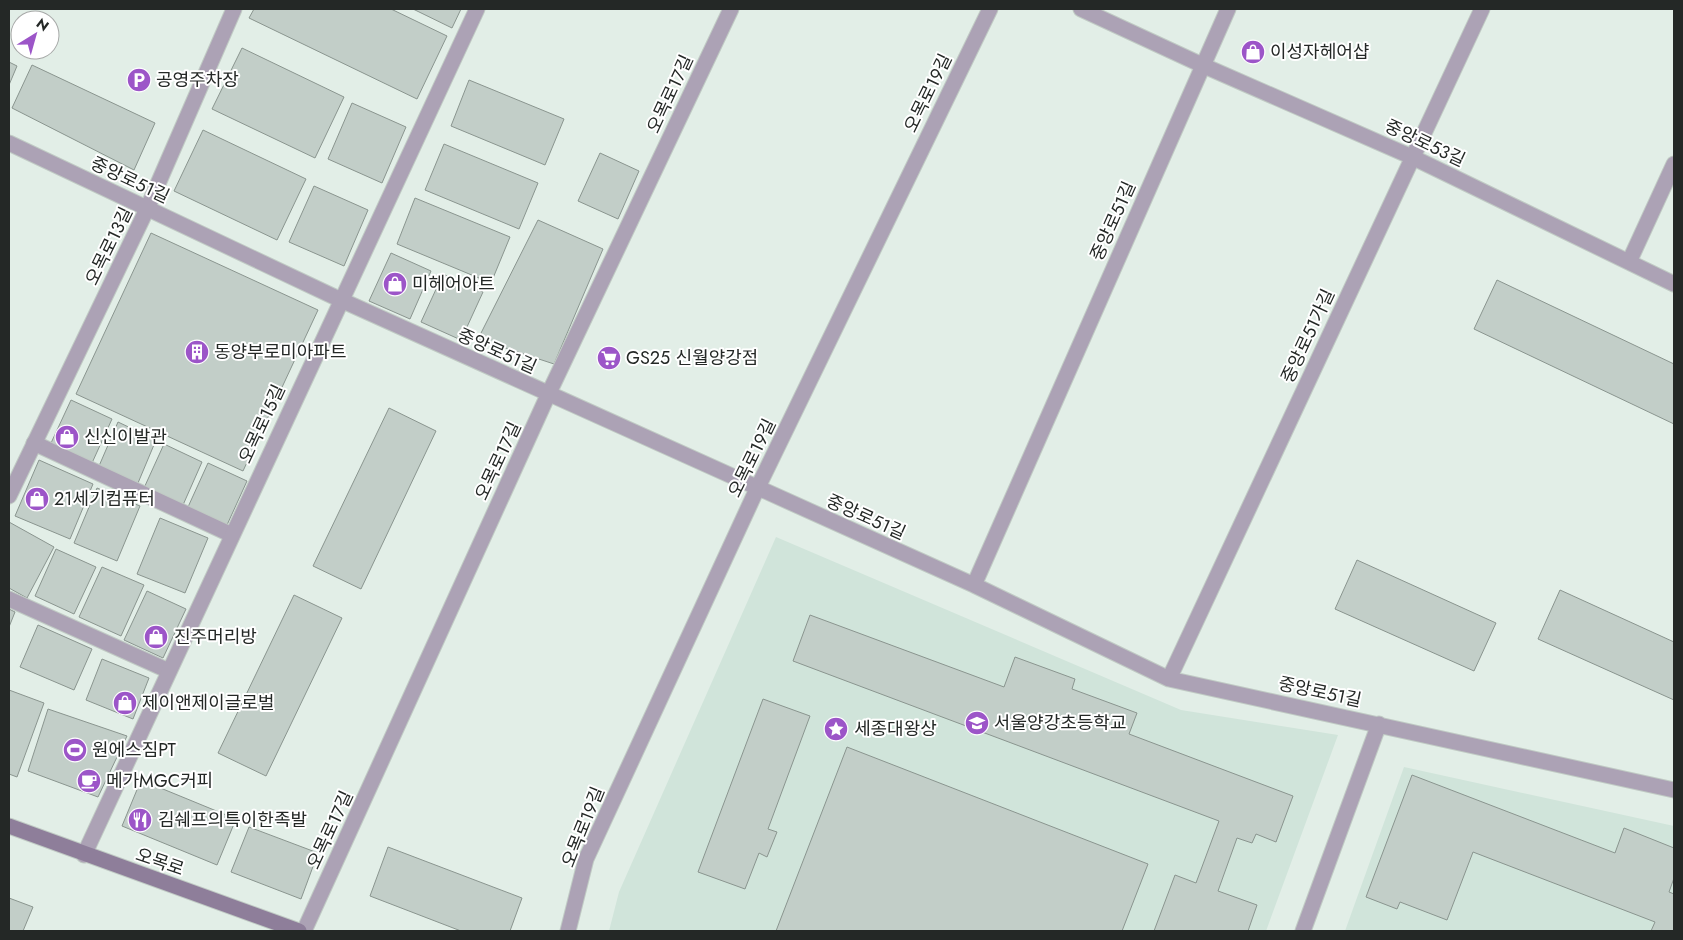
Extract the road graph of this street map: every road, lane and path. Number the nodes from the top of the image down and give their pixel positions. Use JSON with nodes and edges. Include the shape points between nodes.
{"nodes":[{"id":1,"x":234,"y":9,"type":"edge"},
{"id":2,"x":477,"y":9,"type":"edge"},
{"id":3,"x":730,"y":9,"type":"edge"},
{"id":4,"x":990,"y":9,"type":"edge"},
{"id":5,"x":1081,"y":9,"type":"edge"},
{"id":6,"x":1228,"y":9,"type":"edge"},
{"id":7,"x":1482,"y":9,"type":"edge"},
{"id":8,"x":1202,"y":65,"type":"junction"},
{"id":9,"x":9,"y":143,"type":"edge"},
{"id":10,"x":1412,"y":157,"type":"junction"},
{"id":11,"x":1674,"y":164,"type":"edge"},
{"id":12,"x":148,"y":209,"type":"junction"},
{"id":13,"x":1629,"y":262,"type":"junction"},
{"id":14,"x":1674,"y":284,"type":"edge"},
{"id":15,"x":340,"y":300,"type":"junction"},
{"id":16,"x":548,"y":395,"type":"junction"},
{"id":17,"x":34,"y":443,"type":"junction"},
{"id":18,"x":757,"y":489,"type":"junction"},
{"id":19,"x":9,"y":496,"type":"edge"},
{"id":20,"x":232,"y":535,"type":"junction"},
{"id":21,"x":974,"y":585,"type":"junction"},
{"id":22,"x":9,"y":599,"type":"edge"},
{"id":23,"x":169,"y":671,"type":"junction"},
{"id":24,"x":1169,"y":678,"type":"junction"},
{"id":25,"x":1379,"y":724,"type":"junction"},
{"id":26,"x":1674,"y":790,"type":"edge"},
{"id":27,"x":9,"y":826,"type":"edge"},
{"id":28,"x":84,"y":855,"type":"junction"},
{"id":29,"x":299,"y":931,"type":"edge"},
{"id":30,"x":304,"y":931,"type":"edge"},
{"id":31,"x":568,"y":931,"type":"edge"},
{"id":32,"x":1303,"y":931,"type":"edge"}],
"edges":[{"from":1,"to":12,"type":"street","name":"오목로13길"},
{"from":2,"to":15,"type":"street","name":"오목로15길"},
{"from":3,"to":16,"type":"street","name":"오목로17길"},
{"from":4,"to":18,"type":"street","name":"오목로19길"},
{"from":5,"to":8,"type":"street","name":"중앙로53길"},
{"from":6,"to":8,"type":"street"},
{"from":7,"to":10,"type":"street","name":"중앙로51가길"},
{"from":8,"to":10,"type":"street","name":"중앙로53길"},
{"from":8,"to":21,"type":"street","name":"중앙로51길"},
{"from":9,"to":12,"type":"street","name":"중앙로51길"},
{"from":10,"to":13,"type":"street","name":"중앙로53길"},
{"from":10,"to":24,"type":"street","name":"중앙로51가길"},
{"from":11,"to":13,"type":"street"},
{"from":12,"to":15,"type":"street","name":"중앙로51길"},
{"from":12,"to":17,"type":"street","name":"오목로13길"},
{"from":13,"to":14,"type":"street","name":"중앙로53길"},
{"from":15,"to":16,"type":"street","name":"중앙로51길"},
{"from":15,"to":20,"type":"street","name":"오목로15길"},
{"from":16,"to":18,"type":"street","name":"중앙로51길"},
{"from":16,"to":30,"type":"street","name":"오목로17길"},
{"from":17,"to":19,"type":"street","name":"오목로13길"},
{"from":17,"to":20,"type":"street"},
{"from":18,"to":21,"type":"street","name":"중앙로51길"},
{"from":18,"to":31,"type":"street","name":"오목로19길","via":[[586,859]]},
{"from":20,"to":23,"type":"street","name":"오목로15길"},
{"from":21,"to":24,"type":"street","name":"중앙로51길"},
{"from":22,"to":23,"type":"street"},
{"from":23,"to":28,"type":"street","name":"오목로15길"},
{"from":24,"to":25,"type":"street","name":"중앙로51길"},
{"from":25,"to":26,"type":"street","name":"중앙로51길"},
{"from":25,"to":32,"type":"street"},
{"from":27,"to":28,"type":"main road","name":"오목로"},
{"from":28,"to":29,"type":"main road","name":"오목로"}]}
